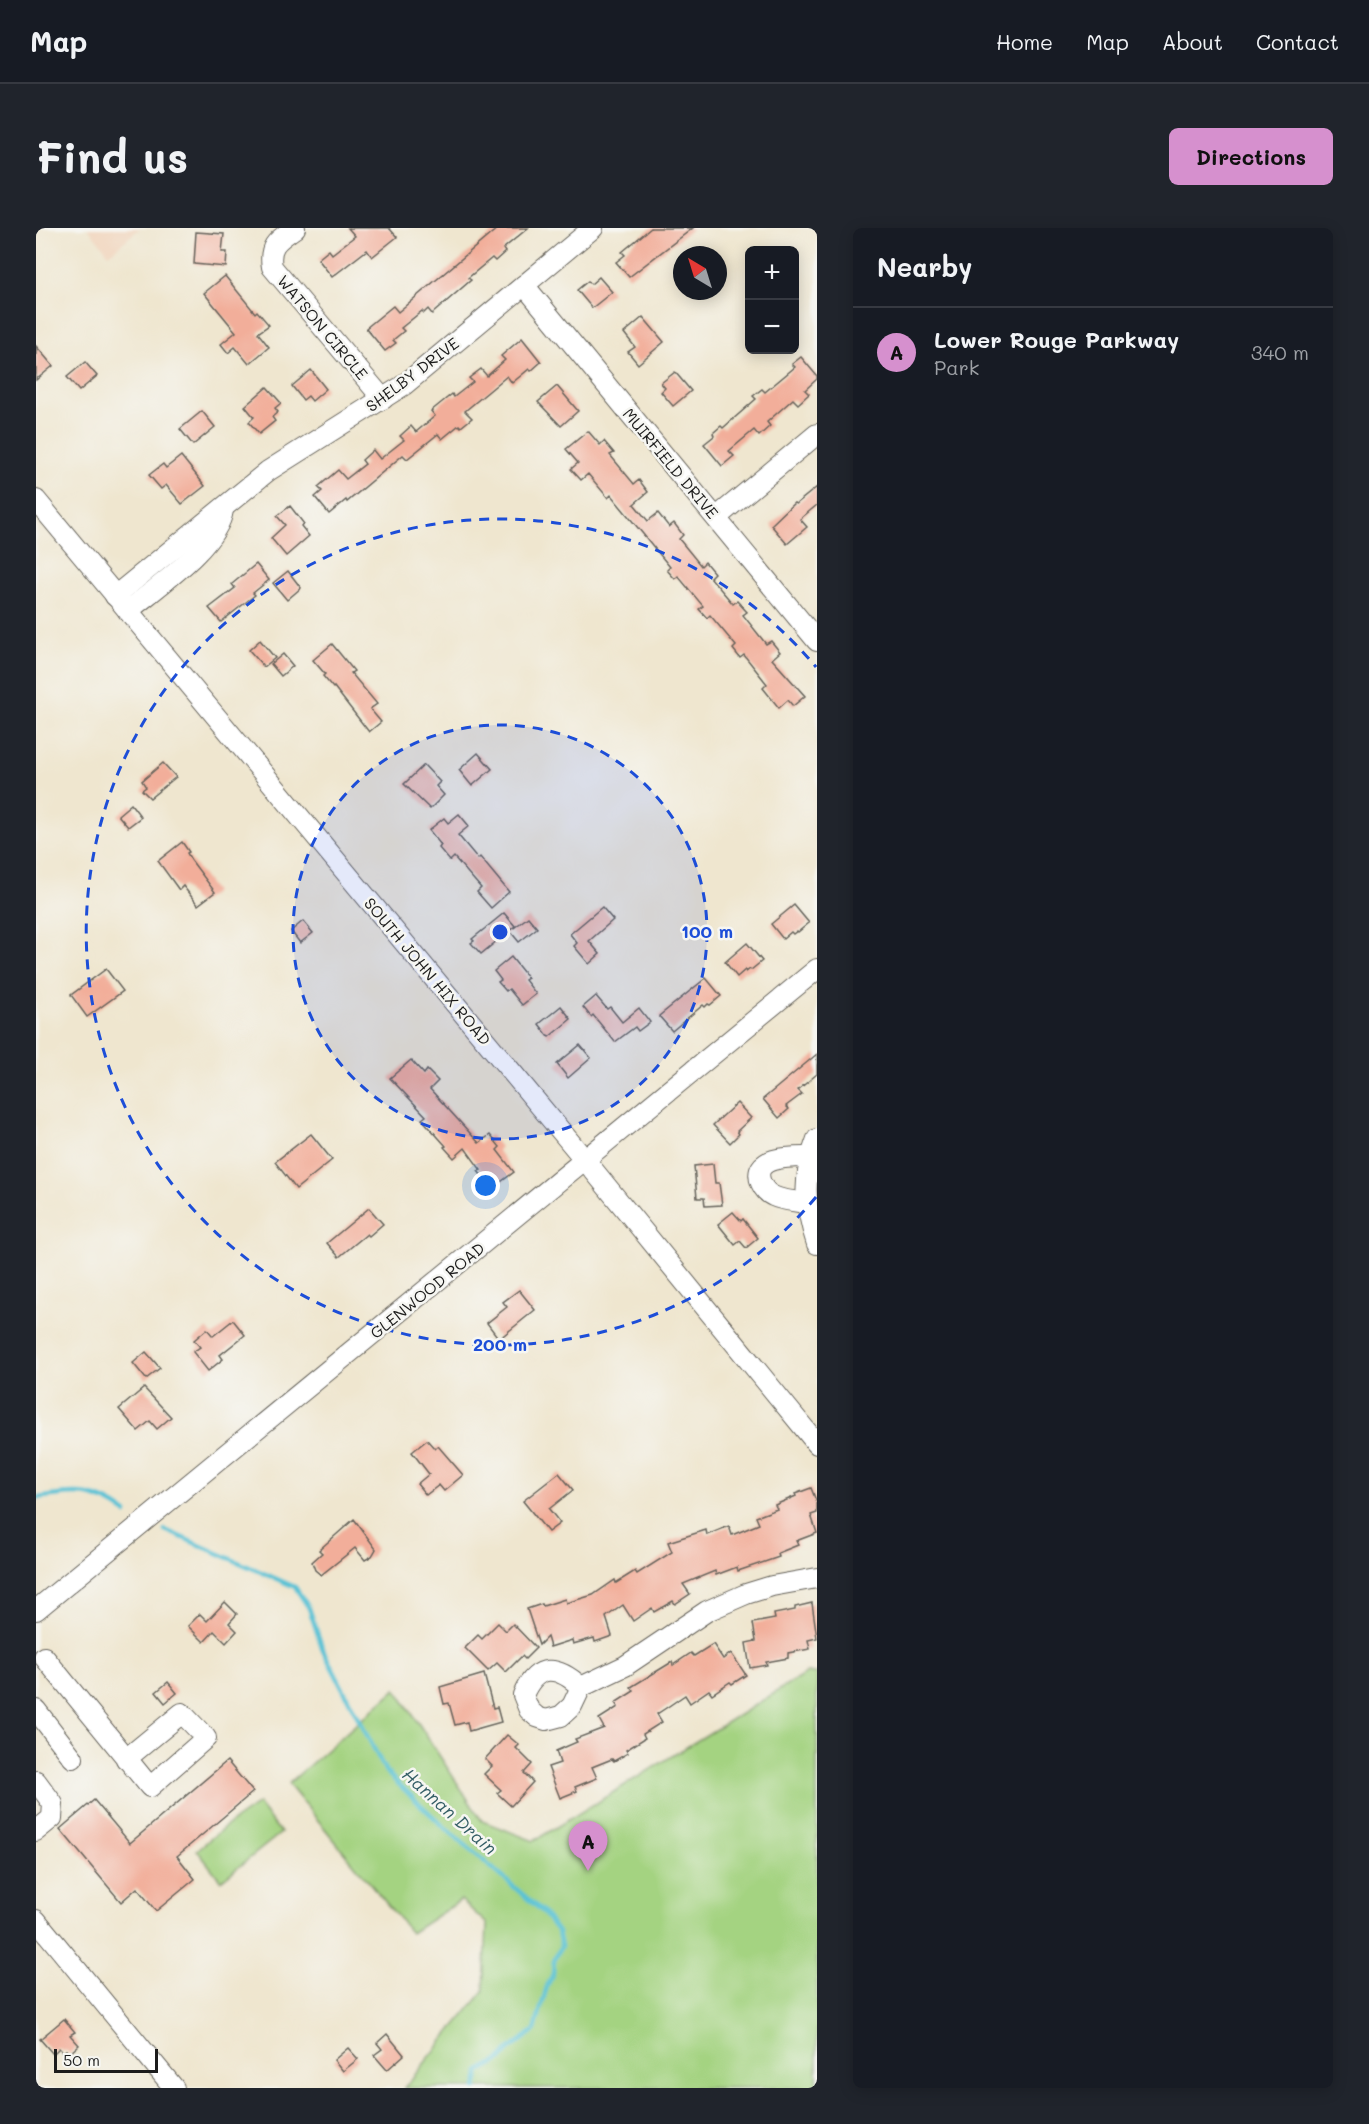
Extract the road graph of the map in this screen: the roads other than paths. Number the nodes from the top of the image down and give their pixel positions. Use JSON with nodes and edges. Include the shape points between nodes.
{"nodes":[{"id":1,"x":296,"y":228,"type":"edge"},
{"id":2,"x":593,"y":228,"type":"edge"},
{"id":3,"x":524,"y":285,"type":"junction"},
{"id":4,"x":383,"y":399,"type":"junction"},
{"id":5,"x":817,"y":434,"type":"edge"},
{"id":6,"x":36,"y":500,"type":"edge"},
{"id":7,"x":717,"y":517,"type":"junction"},
{"id":8,"x":121,"y":603,"type":"junction"},
{"id":9,"x":817,"y":641,"type":"edge"},
{"id":10,"x":817,"y":969,"type":"edge"},
{"id":11,"x":817,"y":1139,"type":"edge"},
{"id":12,"x":810,"y":1157,"type":"junction"},
{"id":13,"x":585,"y":1160,"type":"junction"},
{"id":14,"x":806,"y":1203,"type":"junction"},
{"id":15,"x":817,"y":1244,"type":"edge"},
{"id":16,"x":817,"y":1444,"type":"edge"},
{"id":17,"x":817,"y":1578,"type":"edge"},
{"id":18,"x":36,"y":1610,"type":"edge"},
{"id":19,"x":39,"y":1656,"type":"edge"},
{"id":20,"x":581,"y":1687,"type":"dead end"},
{"id":21,"x":36,"y":1710,"type":"edge"},
{"id":22,"x":73,"y":1758,"type":"dead end"},
{"id":23,"x":126,"y":1759,"type":"dead end"},
{"id":24,"x":36,"y":1781,"type":"edge"},
{"id":25,"x":36,"y":1831,"type":"edge"},
{"id":26,"x":36,"y":1920,"type":"edge"},
{"id":27,"x":174,"y":2088,"type":"edge"}],
"edges":[{"from":1,"to":4,"type":"street","name":"WATSON CIRCLE","via":[[276,242],[270,254],[272,267]]},
{"from":2,"to":3,"type":"street","name":"SHELBY DRIVE"},
{"from":3,"to":4,"type":"street","name":"SHELBY DRIVE"},
{"from":3,"to":7,"type":"street","name":"MUIRFIELD DRIVE"},
{"from":4,"to":8,"type":"street","name":"SHELBY DRIVE","via":[[268,471]]},
{"from":5,"to":7,"type":"street"},
{"from":6,"to":8,"type":"street","name":"SOUTH JOHN HIX ROAD"},
{"from":7,"to":9,"type":"street","name":"MUIRFIELD DRIVE"},
{"from":8,"to":13,"type":"street","name":"SOUTH JOHN HIX ROAD"},
{"from":10,"to":13,"type":"street","name":"GLENWOOD ROAD"},
{"from":11,"to":12,"type":"street"},
{"from":12,"to":14,"type":"street","via":[[805,1179]]},
{"from":12,"to":14,"type":"street","via":[[770,1160],[759,1178],[773,1196]]},
{"from":13,"to":16,"type":"street","name":"SOUTH JOHN HIX ROAD"},
{"from":13,"to":18,"type":"street","name":"GLENWOOD ROAD"},
{"from":14,"to":15,"type":"street"},
{"from":17,"to":20,"type":"street","via":[[772,1586],[726,1602],[690,1621],[625,1666]]},
{"from":19,"to":23,"type":"street"},
{"from":21,"to":22,"type":"street"},
{"from":24,"to":25,"type":"street","via":[[53,1804],[52,1818]]},
{"from":26,"to":27,"type":"street"}]}
